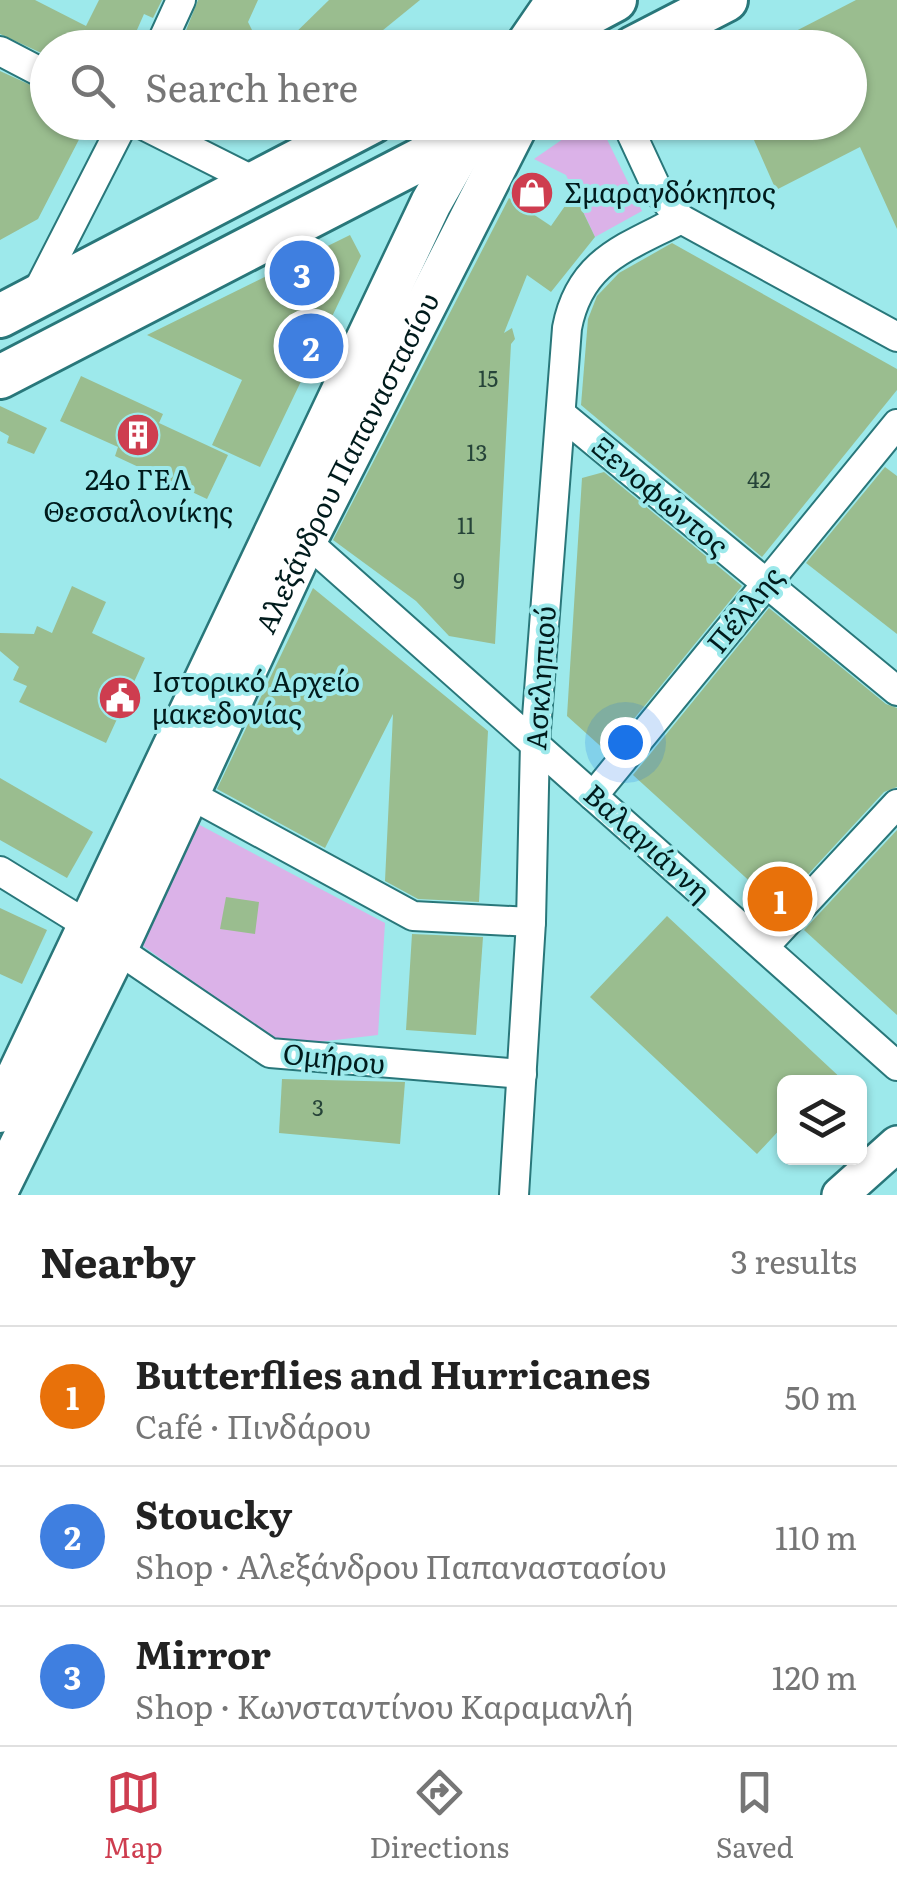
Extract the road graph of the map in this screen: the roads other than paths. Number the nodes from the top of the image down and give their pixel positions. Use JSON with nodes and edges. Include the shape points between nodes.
{"nodes":[{"id":1,"x":181,"y":0,"type":"edge"},
{"id":2,"x":726,"y":0,"type":"edge"},
{"id":3,"x":584,"y":13,"type":"edge"},
{"id":4,"x":167,"y":30,"type":"edge"},
{"id":5,"x":555,"y":30,"type":"edge"},
{"id":6,"x":668,"y":30,"type":"edge"},
{"id":7,"x":0,"y":50,"type":"edge"},
{"id":8,"x":30,"y":66,"type":"edge"},
{"id":9,"x":114,"y":140,"type":"edge"},
{"id":10,"x":173,"y":140,"type":"edge"},
{"id":11,"x":339,"y":140,"type":"edge"},
{"id":12,"x":454,"y":140,"type":"edge"},
{"id":13,"x":471,"y":140,"type":"edge"},
{"id":14,"x":510,"y":140,"type":"edge"},
{"id":15,"x":634,"y":140,"type":"edge"},
{"id":16,"x":260,"y":184,"type":"junction"},
{"id":17,"x":681,"y":218,"type":"junction"},
{"id":18,"x":17,"y":307,"type":"edge"},
{"id":19,"x":897,"y":337,"type":"edge"},
{"id":20,"x":0,"y":378,"type":"edge"},
{"id":21,"x":561,"y":414,"type":"junction"},
{"id":22,"x":897,"y":424,"type":"edge"},
{"id":23,"x":886,"y":458,"type":"edge"},
{"id":24,"x":306,"y":541,"type":"junction"},
{"id":25,"x":766,"y":584,"type":"junction"},
{"id":26,"x":897,"y":692,"type":"edge"},
{"id":27,"x":535,"y":744,"type":"junction"},
{"id":28,"x":188,"y":794,"type":"junction"},
{"id":29,"x":593,"y":796,"type":"junction"},
{"id":30,"x":897,"y":804,"type":"edge"},
{"id":31,"x":0,"y":871,"type":"edge"},
{"id":32,"x":530,"y":922,"type":"junction"},
{"id":33,"x":103,"y":938,"type":"junction"},
{"id":34,"x":764,"y":947,"type":"junction"},
{"id":35,"x":897,"y":1066,"type":"edge"},
{"id":36,"x":522,"y":1074,"type":"junction"},
{"id":37,"x":0,"y":1112,"type":"edge"},
{"id":38,"x":897,"y":1144,"type":"edge"},
{"id":39,"x":0,"y":1186,"type":"edge"},
{"id":40,"x":514,"y":1195,"type":"edge"},
{"id":41,"x":840,"y":1195,"type":"edge"}],
"edges":[{"from":1,"to":4,"type":"street"},
{"from":2,"to":6,"type":"main road"},
{"from":3,"to":5,"type":"main road"},
{"from":7,"to":8,"type":"street"},
{"from":9,"to":18,"type":"street"},
{"from":10,"to":16,"type":"street"},
{"from":11,"to":16,"type":"main road"},
{"from":12,"to":20,"type":"main road"},
{"from":13,"to":33,"type":"main road","name":"Αλεξάνδρου Παπαναστασίου","via":[[431,203]]},
{"from":14,"to":24,"type":"main road","name":"Αλεξάνδρου Παπαναστασίου"},
{"from":15,"to":17,"type":"street","via":[[659,194]]},
{"from":16,"to":18,"type":"main road"},
{"from":17,"to":19,"type":"street"},
{"from":17,"to":21,"type":"street","name":"Ασκληπιού","via":[[602,262],[582,283],[567,328]]},
{"from":21,"to":25,"type":"street","name":"Ξενοφώντος"},
{"from":21,"to":27,"type":"street","name":"Ασκληπιού"},
{"from":22,"to":23,"type":"street","name":"Πέλλης"},
{"from":23,"to":25,"type":"street","name":"Πέλλης"},
{"from":24,"to":27,"type":"street","name":"Βαλαγιάννη"},
{"from":24,"to":28,"type":"main road","name":"Αλεξάνδρου Παπαναστασίου"},
{"from":25,"to":26,"type":"street","name":"Ξενοφώντος"},
{"from":25,"to":29,"type":"street","name":"Πέλλης"},
{"from":27,"to":29,"type":"street","name":"Βαλαγιάννη"},
{"from":27,"to":32,"type":"street","name":"Ασκληπιού"},
{"from":28,"to":32,"type":"street","via":[[413,916]]},
{"from":28,"to":33,"type":"main road","name":"Αλεξάνδρου Παπαναστασίου"},
{"from":29,"to":34,"type":"street","name":"Βαλαγιάννη"},
{"from":30,"to":34,"type":"street"},
{"from":31,"to":33,"type":"street","name":"Ομήρου"},
{"from":32,"to":36,"type":"street","name":"Ασκληπιού"},
{"from":33,"to":36,"type":"street","name":"Ομήρου","via":[[270,1053]]},
{"from":33,"to":37,"type":"main road","name":"Αλεξάνδρου Παπαναστασίου"},
{"from":33,"to":39,"type":"main road","name":"Αλεξάνδρου Παπαναστασίου"},
{"from":34,"to":35,"type":"street","name":"Βαλαγιάννη"},
{"from":36,"to":40,"type":"street","name":"Ασκληπιού"},
{"from":38,"to":41,"type":"street"}]}
